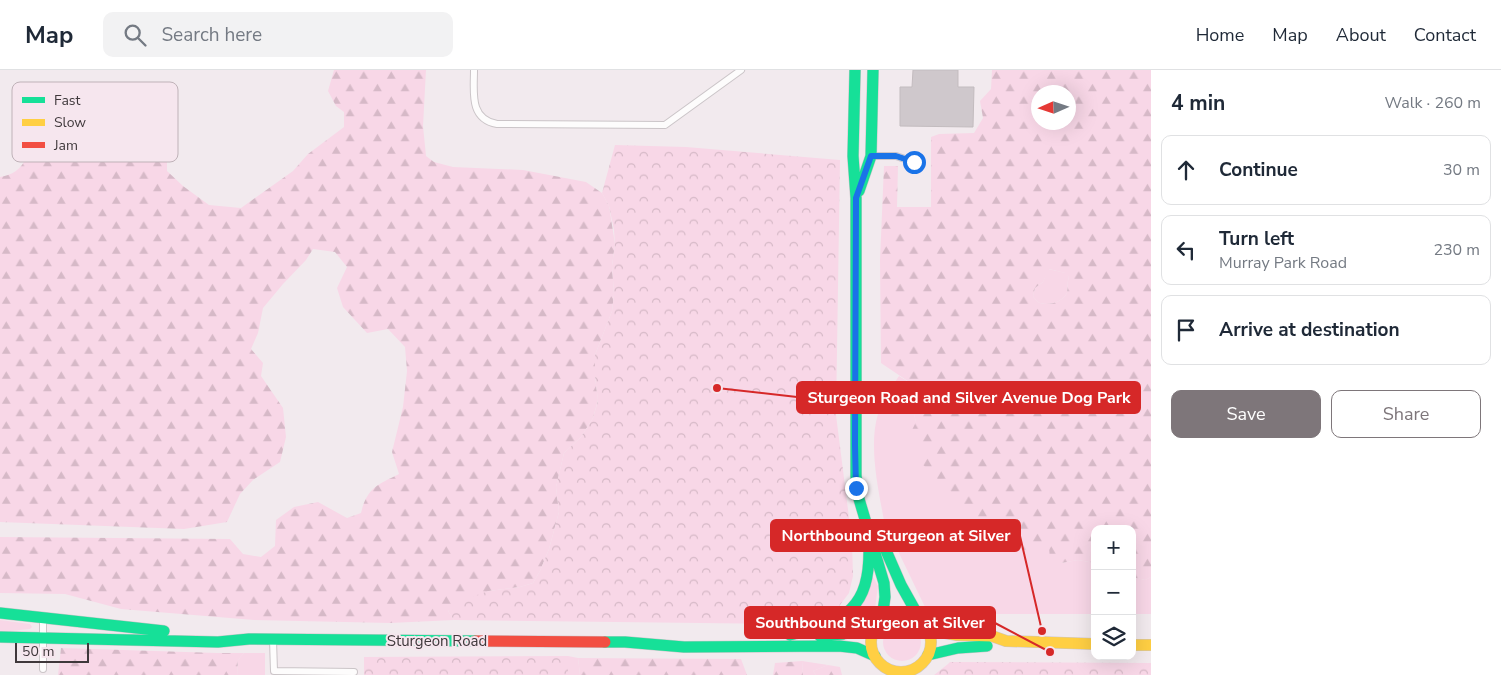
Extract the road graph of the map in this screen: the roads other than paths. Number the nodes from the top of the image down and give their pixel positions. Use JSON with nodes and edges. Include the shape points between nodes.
{"nodes":[{"id":1,"x":474,"y":70,"type":"edge"},
{"id":2,"x":741,"y":70,"type":"edge"},
{"id":3,"x":855,"y":70,"type":"edge"},
{"id":4,"x":873,"y":70,"type":"edge"},
{"id":5,"x":853,"y":156,"type":"junction"},
{"id":6,"x":871,"y":156,"type":"junction"},
{"id":7,"x":914,"y":162,"type":"dead end"},
{"id":8,"x":856,"y":198,"type":"junction"},
{"id":9,"x":855,"y":445,"type":"junction"},
{"id":10,"x":867,"y":524,"type":"junction"},
{"id":11,"x":0,"y":614,"type":"edge"},
{"id":12,"x":43,"y":617,"type":"junction"},
{"id":13,"x":880,"y":621,"type":"junction"},
{"id":14,"x":923,"y":622,"type":"junction"},
{"id":15,"x":790,"y":635,"type":"junction"},
{"id":16,"x":0,"y":638,"type":"edge"},
{"id":17,"x":43,"y":638,"type":"junction"},
{"id":18,"x":249,"y":640,"type":"junction"},
{"id":19,"x":273,"y":640,"type":"junction"},
{"id":20,"x":1006,"y":641,"type":"junction"},
{"id":21,"x":625,"y":642,"type":"junction"},
{"id":22,"x":1091,"y":644,"type":"edge"},
{"id":23,"x":1136,"y":645,"type":"edge"},
{"id":24,"x":1151,"y":645,"type":"edge"},
{"id":25,"x":925,"y":659,"type":"junction"},
{"id":26,"x":879,"y":660,"type":"junction"},
{"id":27,"x":43,"y":669,"type":"dead end"},
{"id":28,"x":354,"y":672,"type":"dead end"},
{"id":29,"x":890,"y":675,"type":"edge"},
{"id":30,"x":917,"y":675,"type":"edge"}],
"edges":[{"from":1,"to":2,"type":"lane","via":[[476,108],[483,120],[489,123],[665,125]]},
{"from":3,"to":5,"type":"main road"},
{"from":4,"to":6,"type":"main road"},
{"from":5,"to":6,"type":"lane"},
{"from":5,"to":8,"type":"main road"},
{"from":6,"to":7,"type":"lane","via":[[896,156]]},
{"from":6,"to":8,"type":"main road"},
{"from":8,"to":9,"type":"main road"},
{"from":9,"to":10,"type":"main road","via":[[856,488]]},
{"from":9,"to":14,"type":"main road","via":[[861,480],[873,516],[899,580]]},
{"from":10,"to":13,"type":"main road","via":[[884,583]]},
{"from":10,"to":15,"type":"main road","via":[[870,559],[863,592],[856,605],[838,620],[816,630]]},
{"from":11,"to":12,"type":"main road","name":"Sturgeon Road"},
{"from":12,"to":17,"type":"lane"},
{"from":12,"to":18,"type":"main road","name":"Sturgeon Road"},
{"from":13,"to":14,"type":"main road","via":[[901,612],[912,614]]},
{"from":13,"to":15,"type":"main road","name":"Sturgeon Road","via":[[840,635]]},
{"from":13,"to":26,"type":"main road","via":[[872,639]]},
{"from":14,"to":20,"type":"main road","via":[[945,633],[992,636]]},
{"from":14,"to":25,"type":"main road","via":[[931,640]]},
{"from":15,"to":21,"type":"main road","name":"Sturgeon Road","via":[[683,636]]},
{"from":16,"to":17,"type":"main road","name":"Sturgeon Road"},
{"from":17,"to":18,"type":"main road","name":"Sturgeon Road"},
{"from":17,"to":27,"type":"lane"},
{"from":18,"to":19,"type":"main road","name":"Sturgeon Road"},
{"from":19,"to":21,"type":"main road","name":"Sturgeon Road"},
{"from":19,"to":28,"type":"lane","via":[[274,671]]},
{"from":20,"to":22,"type":"main road"},
{"from":20,"to":25,"type":"main road","via":[[992,646],[958,648]]},
{"from":21,"to":26,"type":"main road","name":"Sturgeon Road","via":[[684,647],[839,646],[857,648]]},
{"from":23,"to":24,"type":"main road"},
{"from":25,"to":26,"type":"main road","via":[[913,669],[902,672],[892,670]]},
{"from":25,"to":30,"type":"main road"},
{"from":26,"to":29,"type":"main road"}]}
